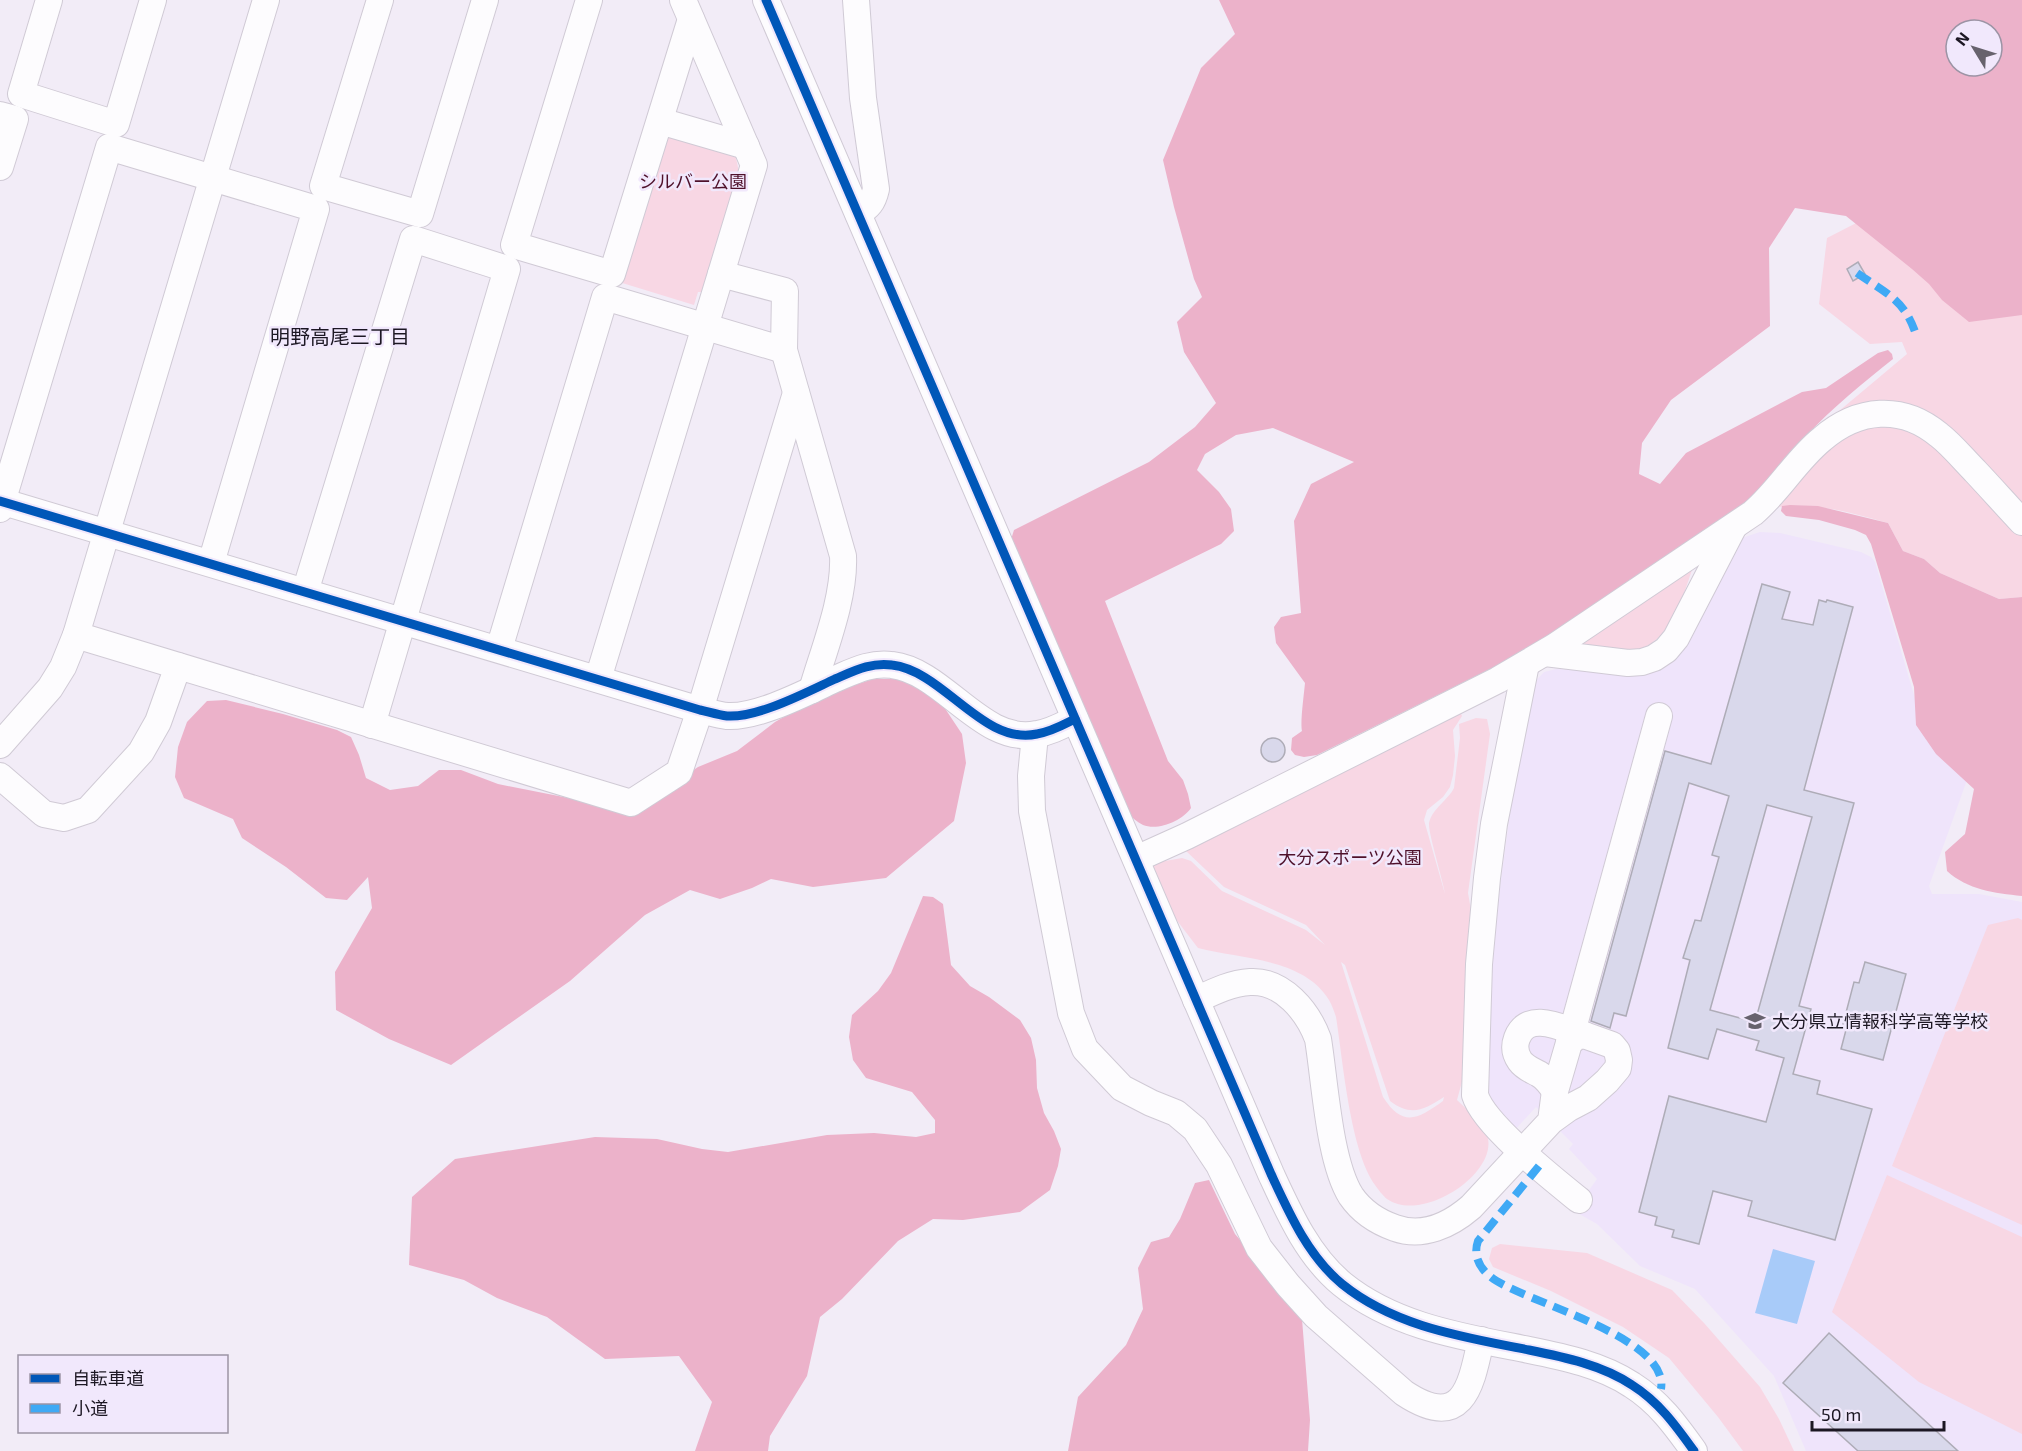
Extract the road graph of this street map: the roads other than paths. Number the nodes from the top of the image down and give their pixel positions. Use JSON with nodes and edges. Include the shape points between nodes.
{"nodes":[{"id":1,"x":49,"y":0,"type":"edge"},
{"id":2,"x":153,"y":0,"type":"edge"},
{"id":3,"x":266,"y":0,"type":"edge"},
{"id":4,"x":380,"y":0,"type":"edge"},
{"id":5,"x":485,"y":0,"type":"edge"},
{"id":6,"x":589,"y":0,"type":"edge"},
{"id":7,"x":766,"y":0,"type":"edge"},
{"id":8,"x":856,"y":0,"type":"edge"},
{"id":9,"x":687,"y":9,"type":"edge"},
{"id":10,"x":0,"y":115,"type":"edge"},
{"id":11,"x":660,"y":121,"type":"junction"},
{"id":12,"x":746,"y":146,"type":"junction"},
{"id":13,"x":0,"y":167,"type":"edge"},
{"id":14,"x":213,"y":178,"type":"junction"},
{"id":15,"x":858,"y":213,"type":"junction"},
{"id":16,"x":722,"y":274,"type":"junction"},
{"id":17,"x":706,"y":326,"type":"junction"},
{"id":18,"x":784,"y":350,"type":"junction"},
{"id":19,"x":796,"y":393,"type":"junction"},
{"id":20,"x":1,"y":504,"type":"edge"},
{"id":21,"x":2022,"y":522,"type":"edge"},
{"id":22,"x":1733,"y":528,"type":"junction"},
{"id":23,"x":107,"y":532,"type":"junction"},
{"id":24,"x":211,"y":563,"type":"junction"},
{"id":25,"x":305,"y":592,"type":"junction"},
{"id":26,"x":403,"y":621,"type":"junction"},
{"id":27,"x":76,"y":635,"type":"junction"},
{"id":28,"x":499,"y":650,"type":"junction"},
{"id":29,"x":1535,"y":658,"type":"junction"},
{"id":30,"x":178,"y":666,"type":"junction"},
{"id":31,"x":598,"y":679,"type":"junction"},
{"id":32,"x":812,"y":690,"type":"junction"},
{"id":33,"x":700,"y":710,"type":"junction"},
{"id":34,"x":1659,"y":716,"type":"dead end"},
{"id":35,"x":1076,"y":719,"type":"junction"},
{"id":36,"x":372,"y":724,"type":"junction"},
{"id":37,"x":1035,"y":735,"type":"junction"},
{"id":38,"x":0,"y":745,"type":"edge"},
{"id":39,"x":0,"y":776,"type":"edge"},
{"id":40,"x":1136,"y":859,"type":"junction"},
{"id":41,"x":1196,"y":1000,"type":"junction"},
{"id":42,"x":1575,"y":1036,"type":"junction"},
{"id":43,"x":1555,"y":1091,"type":"junction"},
{"id":44,"x":1551,"y":1121,"type":"junction"},
{"id":45,"x":1524,"y":1152,"type":"junction"},
{"id":46,"x":1579,"y":1200,"type":"dead end"},
{"id":47,"x":1481,"y":1340,"type":"junction"},
{"id":48,"x":1694,"y":1451,"type":"edge"}],
"edges":[{"from":1,"to":2,"type":"street","via":[[21,94],[116,124]]},
{"from":3,"to":14,"type":"street"},
{"from":4,"to":5,"type":"street","via":[[323,186],[420,214]]},
{"from":6,"to":11,"type":"street","via":[[514,245],[612,274]]},
{"from":7,"to":15,"type":"street"},
{"from":8,"to":15,"type":"street","via":[[863,98],[876,176],[874,198]]},
{"from":9,"to":11,"type":"street"},
{"from":9,"to":12,"type":"street"},
{"from":10,"to":13,"type":"street","via":[[15,119]]},
{"from":11,"to":12,"type":"street"},
{"from":12,"to":16,"type":"street","via":[[754,165]]},
{"from":14,"to":20,"type":"street","via":[[109,147]]},
{"from":14,"to":23,"type":"street"},
{"from":14,"to":24,"type":"street","via":[[316,209]]},
{"from":15,"to":35,"type":"street"},
{"from":16,"to":17,"type":"street"},
{"from":16,"to":18,"type":"street","via":[[785,291]]},
{"from":17,"to":18,"type":"street"},
{"from":17,"to":28,"type":"street","via":[[606,297]]},
{"from":17,"to":31,"type":"street"},
{"from":18,"to":19,"type":"street"},
{"from":19,"to":32,"type":"street","via":[[843,556],[840,595]]},
{"from":19,"to":33,"type":"street"},
{"from":20,"to":23,"type":"street"},
{"from":21,"to":22,"type":"street","via":[[1938,434],[1912,419],[1880,414],[1851,420],[1820,440],[1772,495]]},
{"from":22,"to":29,"type":"street"},
{"from":22,"to":29,"type":"street","via":[[1680,632],[1660,654],[1628,663]]},
{"from":23,"to":24,"type":"street"},
{"from":23,"to":27,"type":"street"},
{"from":24,"to":25,"type":"street"},
{"from":25,"to":26,"type":"street"},
{"from":25,"to":26,"type":"street","via":[[413,239],[507,269]]},
{"from":26,"to":28,"type":"street"},
{"from":26,"to":36,"type":"street"},
{"from":27,"to":30,"type":"street"},
{"from":27,"to":38,"type":"street","via":[[50,688]]},
{"from":28,"to":31,"type":"street"},
{"from":29,"to":40,"type":"street","via":[[1469,695]]},
{"from":29,"to":45,"type":"street","via":[[1494,824],[1479,964],[1475,1088],[1477,1101],[1487,1115]]},
{"from":30,"to":36,"type":"street"},
{"from":30,"to":39,"type":"street","via":[[158,722],[141,752],[88,810],[64,818],[44,814]]},
{"from":31,"to":33,"type":"street"},
{"from":32,"to":33,"type":"street","via":[[746,714],[728,716]]},
{"from":32,"to":37,"type":"street","via":[[861,667],[892,665],[927,678],[1001,729]]},
{"from":33,"to":36,"type":"street","via":[[679,772],[631,803]]},
{"from":34,"to":42,"type":"street"},
{"from":35,"to":37,"type":"street"},
{"from":35,"to":40,"type":"street"},
{"from":37,"to":47,"type":"street","via":[[1032,811],[1071,1013],[1086,1049],[1122,1088],[1176,1113],[1194,1129],[1219,1165],[1259,1248],[1288,1285],[1316,1316],[1404,1393],[1433,1406],[1448,1406],[1462,1399],[1471,1383]]},
{"from":40,"to":41,"type":"street"},
{"from":41,"to":45,"type":"street","via":[[1232,986],[1257,982],[1272,986],[1300,1007],[1318,1040],[1333,1140],[1346,1187],[1368,1214],[1392,1227],[1417,1231],[1449,1223],[1471,1207]]},
{"from":41,"to":47,"type":"street","via":[[1271,1174],[1317,1258],[1341,1283],[1372,1305],[1405,1320]]},
{"from":42,"to":43,"type":"street"},
{"from":42,"to":43,"type":"street","via":[[1536,1022],[1527,1025],[1518,1037],[1518,1059],[1544,1077]]},
{"from":42,"to":44,"type":"street","via":[[1612,1045],[1619,1060],[1617,1068],[1588,1098]]},
{"from":43,"to":44,"type":"street"},
{"from":44,"to":45,"type":"street"},
{"from":45,"to":46,"type":"street"},
{"from":47,"to":48,"type":"street","via":[[1560,1357],[1623,1379],[1665,1412]]}]}
